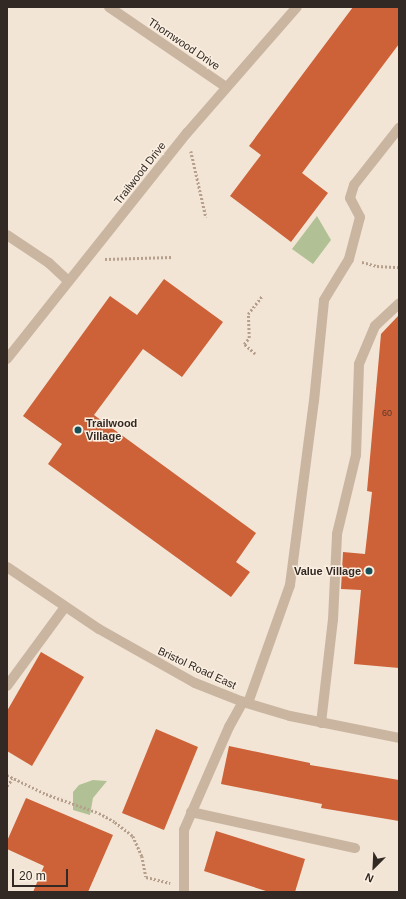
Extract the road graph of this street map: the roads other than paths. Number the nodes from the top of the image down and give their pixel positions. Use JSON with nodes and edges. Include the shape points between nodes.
{"nodes":[{"id":1,"x":109,"y":7,"type":"edge"},
{"id":2,"x":297,"y":7,"type":"edge"},
{"id":3,"x":226,"y":87,"type":"junction"},
{"id":4,"x":399,"y":128,"type":"edge"},
{"id":5,"x":7,"y":235,"type":"edge"},
{"id":6,"x":68,"y":281,"type":"junction"},
{"id":7,"x":399,"y":304,"type":"edge"},
{"id":8,"x":7,"y":359,"type":"edge"},
{"id":9,"x":7,"y":567,"type":"edge"},
{"id":10,"x":65,"y":607,"type":"junction"},
{"id":11,"x":7,"y":686,"type":"edge"},
{"id":12,"x":245,"y":703,"type":"junction"},
{"id":13,"x":321,"y":723,"type":"junction"},
{"id":14,"x":399,"y":738,"type":"edge"},
{"id":15,"x":191,"y":812,"type":"junction"},
{"id":16,"x":355,"y":848,"type":"dead end"},
{"id":17,"x":184,"y":889,"type":"edge"}],
"edges":[{"from":1,"to":3,"type":"street","name":"Thornwood Drive"},
{"from":2,"to":3,"type":"street","name":"Trailwood Drive"},
{"from":3,"to":6,"type":"street","name":"Trailwood Drive"},
{"from":4,"to":12,"type":"street","via":[[354,185],[350,198],[360,217],[349,259],[324,300],[314,401],[290,585]]},
{"from":5,"to":6,"type":"street","via":[[49,263]]},
{"from":6,"to":8,"type":"street","name":"Trailwood Drive"},
{"from":7,"to":13,"type":"street","via":[[375,326],[359,364],[356,455],[337,534],[334,620]]},
{"from":9,"to":10,"type":"street","name":"Bristol Road East"},
{"from":10,"to":11,"type":"street"},
{"from":10,"to":12,"type":"street","name":"Bristol Road East","via":[[150,659],[195,683]]},
{"from":12,"to":13,"type":"street","name":"Bristol Road East"},
{"from":12,"to":15,"type":"street"},
{"from":13,"to":14,"type":"street","name":"Bristol Road East"},
{"from":15,"to":16,"type":"street"},
{"from":15,"to":17,"type":"street","via":[[184,830]]}]}
